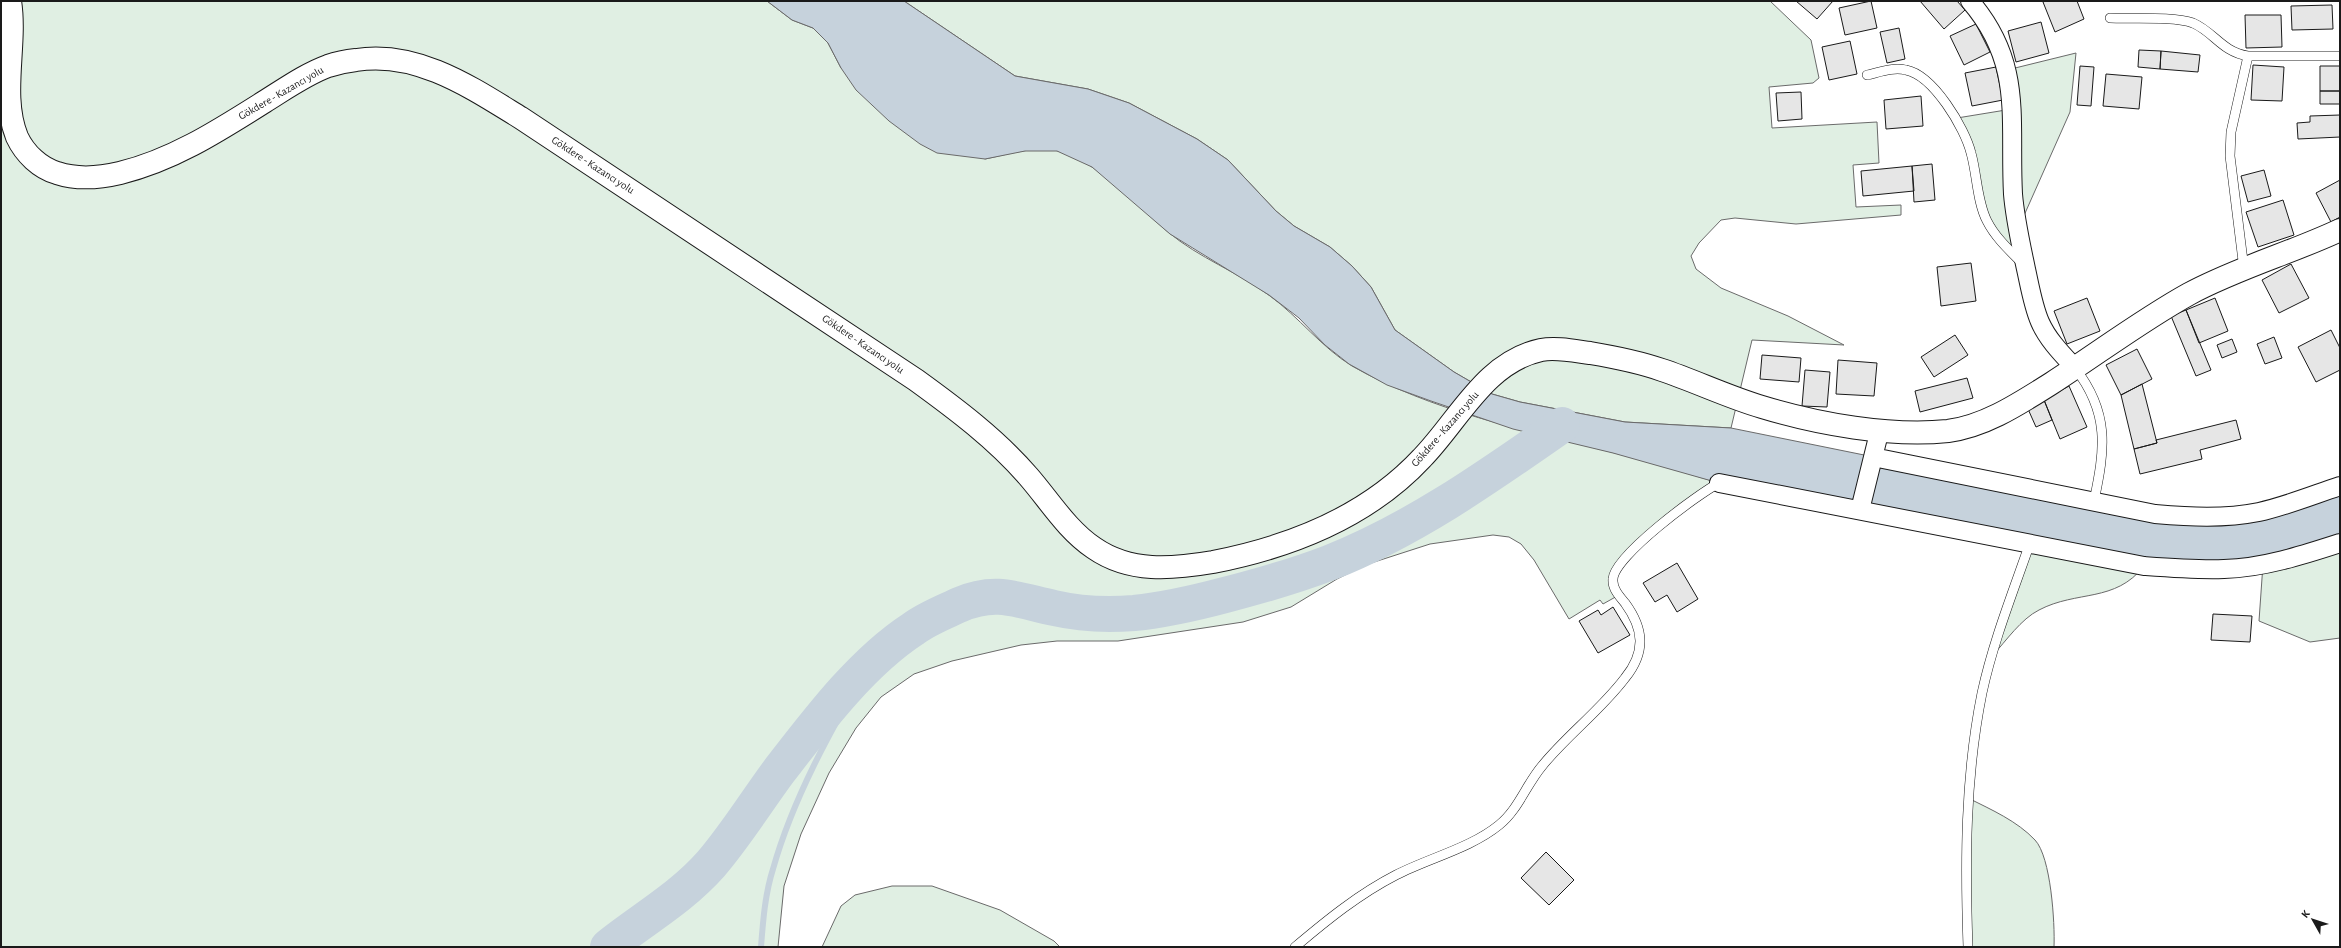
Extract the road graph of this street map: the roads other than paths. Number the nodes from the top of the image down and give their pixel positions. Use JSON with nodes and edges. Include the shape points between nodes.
{"nodes":[{"id":1,"x":10,"y":1,"type":"edge"},
{"id":2,"x":1970,"y":1,"type":"edge"},
{"id":3,"x":2110,"y":18,"type":"dead end"},
{"id":4,"x":2248,"y":56,"type":"junction"},
{"id":5,"x":2340,"y":56,"type":"edge"},
{"id":6,"x":1867,"y":75,"type":"dead end"},
{"id":7,"x":2340,"y":230,"type":"edge"},
{"id":8,"x":2026,"y":266,"type":"junction"},
{"id":9,"x":2244,"y":269,"type":"junction"},
{"id":10,"x":2075,"y":368,"type":"junction"},
{"id":11,"x":1880,"y":429,"type":"junction"},
{"id":12,"x":1872,"y":463,"type":"junction"},
{"id":13,"x":1719,"y":483,"type":"joint"},
{"id":14,"x":2340,"y":486,"type":"edge"},
{"id":15,"x":2094,"y":501,"type":"junction"},
{"id":16,"x":1862,"y":504,"type":"junction"},
{"id":17,"x":2030,"y":543,"type":"junction"},
{"id":18,"x":2340,"y":543,"type":"edge"},
{"id":19,"x":1295,"y":947,"type":"edge"},
{"id":20,"x":1968,"y":947,"type":"edge"}],
"edges":[{"from":1,"to":11,"type":"street","name":"Gökdere - Kazancı yolu","via":[[11,117],[24,150],[50,171],[86,178],[140,168],[214,134],[329,65],[384,58],[408,62],[435,71],[471,88],[521,118],[916,380],[960,412],[992,440],[1026,473],[1080,537],[1108,556],[1137,567],[1166,568],[1248,555],[1308,535],[1346,516],[1405,476],[1498,370],[1543,349],[1576,351],[1625,360],[1660,369],[1761,407],[1805,418]]},
{"from":2,"to":8,"type":"street","via":[[1985,18],[1996,39],[2006,62],[2011,85],[2014,196]]},
{"from":3,"to":4,"type":"lane","via":[[2186,21],[2200,27],[2230,51]]},
{"from":4,"to":5,"type":"lane"},
{"from":4,"to":9,"type":"lane","via":[[2231,132],[2230,156]]},
{"from":6,"to":8,"type":"lane","via":[[1893,69],[1908,70],[1921,78],[1945,102],[1966,134],[1986,221],[1997,237]]},
{"from":7,"to":9,"type":"street","name":"Gökdere - Kazancı yolu"},
{"from":8,"to":10,"type":"street","via":[[2040,322],[2050,339]]},
{"from":9,"to":10,"type":"street","name":"Gökdere - Kazancı yolu","via":[[2187,295]]},
{"from":10,"to":11,"type":"street","name":"Gökdere - Kazancı yolu","via":[[2007,410],[1969,426],[1920,432]]},
{"from":10,"to":15,"type":"lane","via":[[2092,395],[2104,438]]},
{"from":11,"to":12,"type":"street"},
{"from":12,"to":15,"type":"street"},
{"from":12,"to":16,"type":"street"},
{"from":13,"to":16,"type":"street"},
{"from":13,"to":19,"type":"lane","via":[[1659,526],[1617,566],[1613,578],[1615,590],[1639,627],[1639,647],[1634,664],[1603,704],[1540,768],[1508,817],[1488,832],[1397,874],[1361,894]]},
{"from":14,"to":15,"type":"street","via":[[2259,512],[2226,517],[2192,518],[2155,514]]},
{"from":16,"to":17,"type":"street"},
{"from":17,"to":18,"type":"street","via":[[2144,566],[2208,569],[2262,564],[2301,556]]},
{"from":17,"to":20,"type":"lane","via":[[1982,693],[1966,827]]}]}
